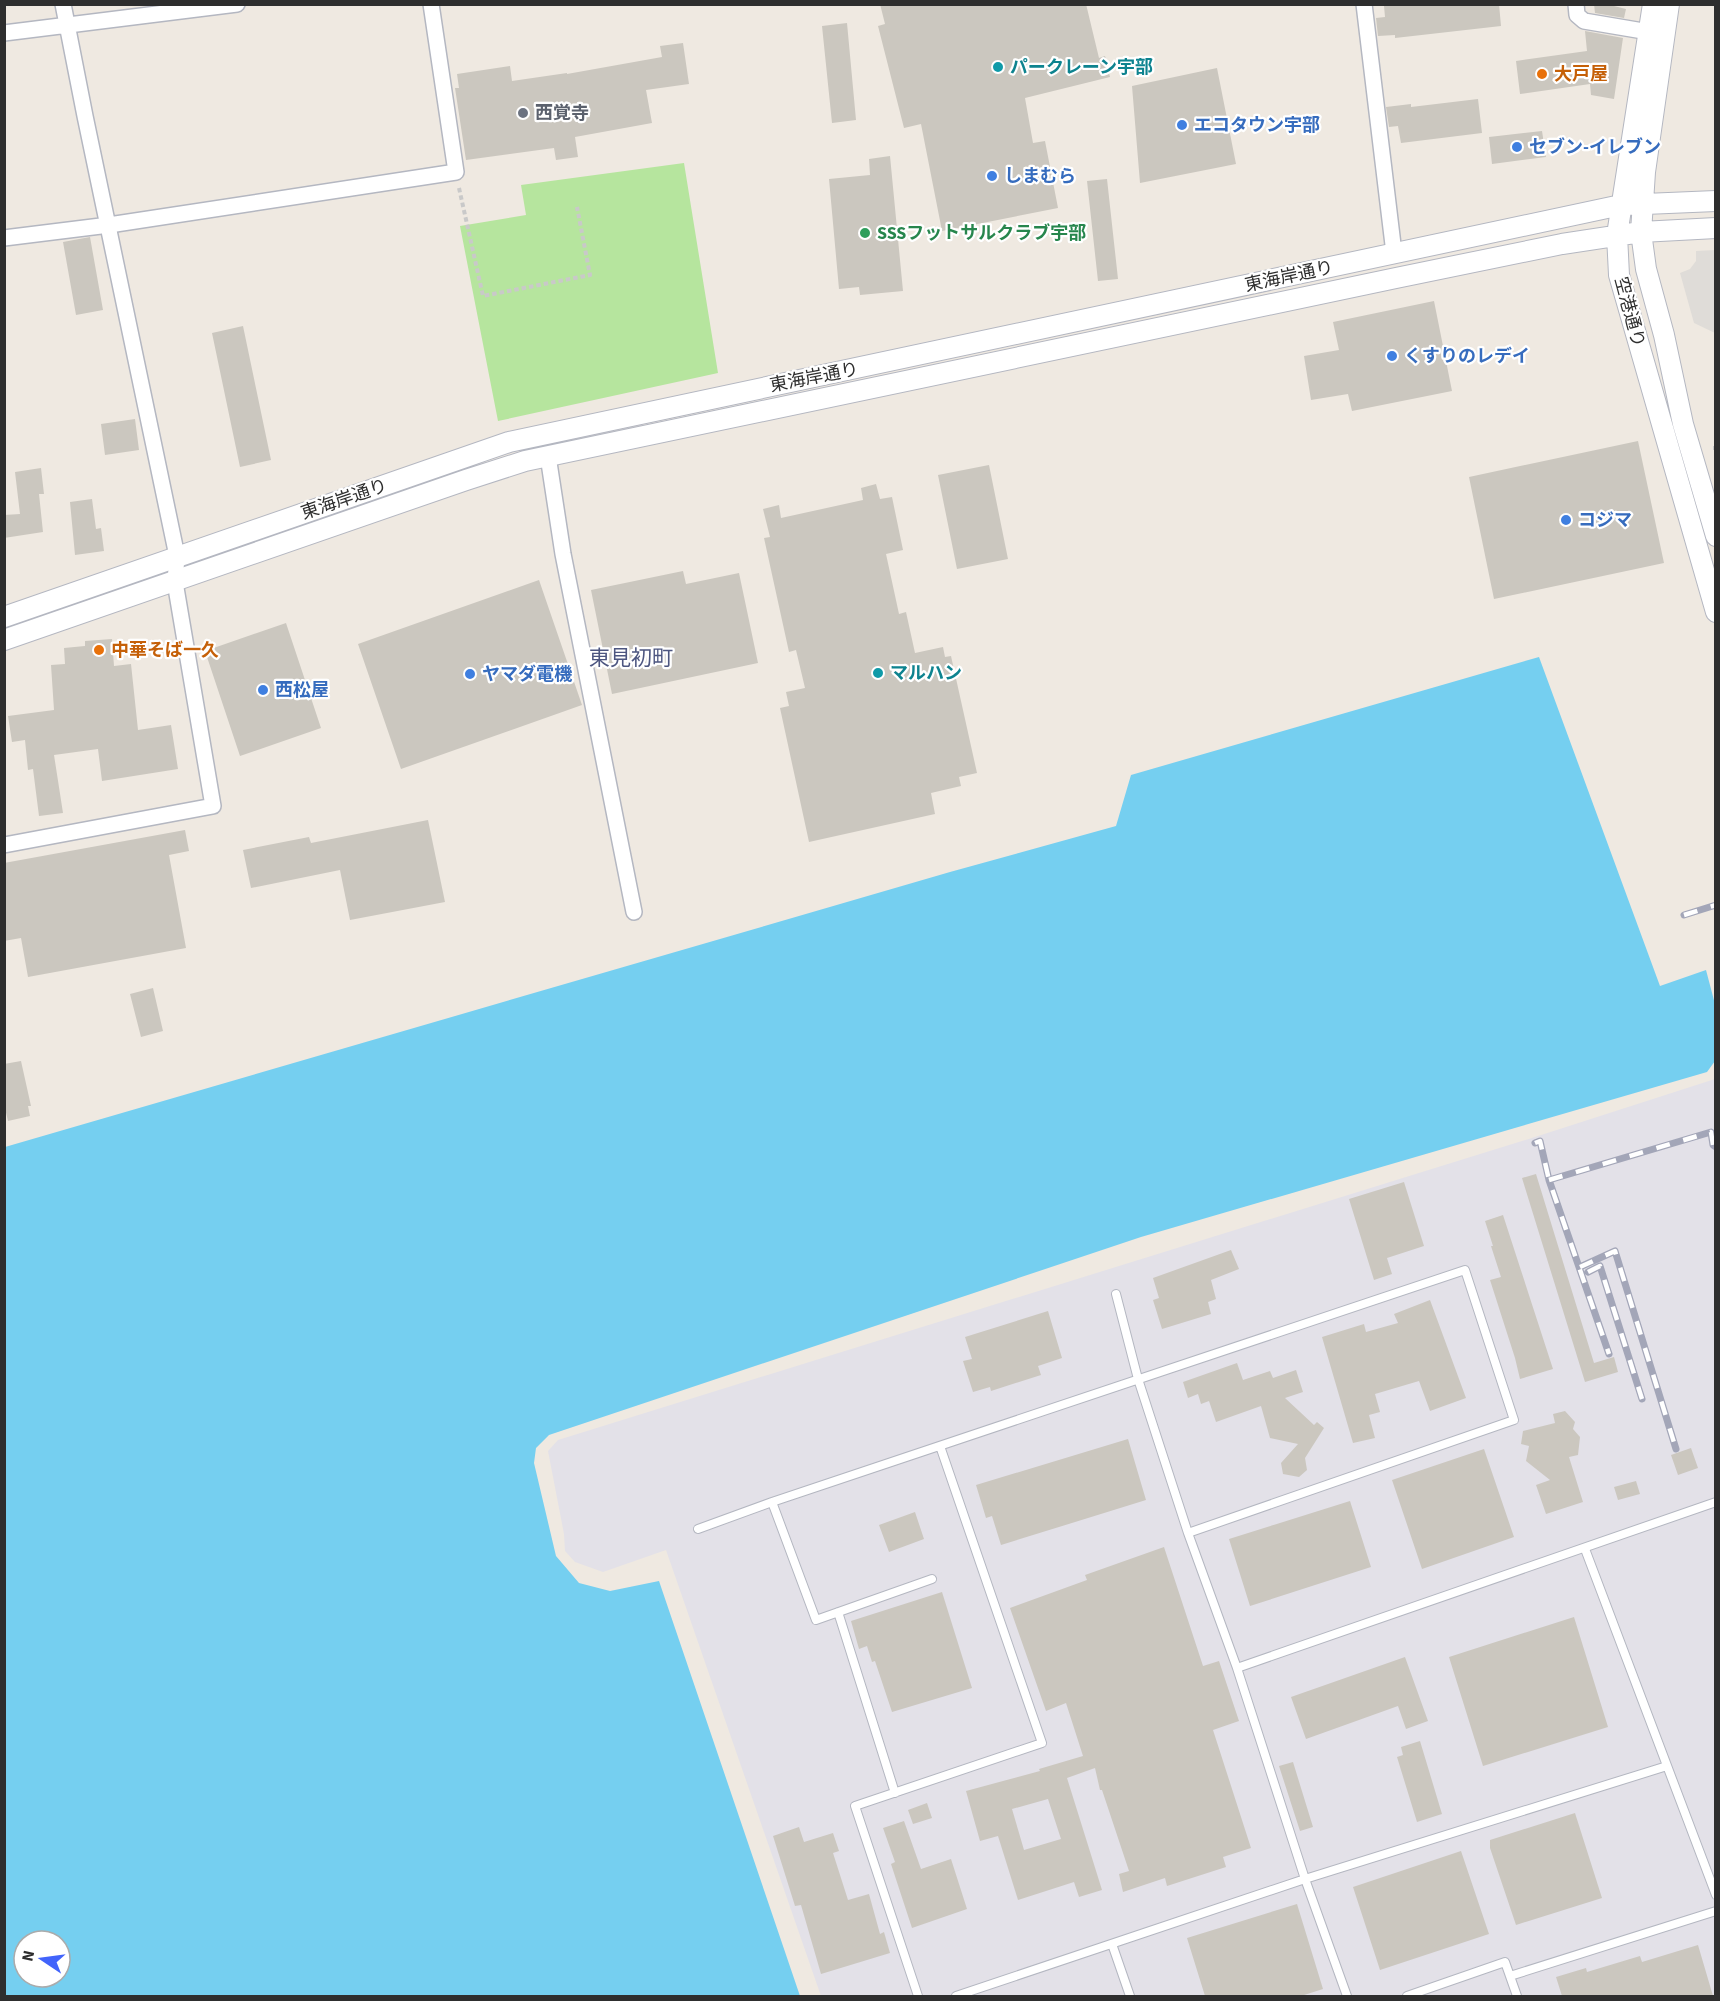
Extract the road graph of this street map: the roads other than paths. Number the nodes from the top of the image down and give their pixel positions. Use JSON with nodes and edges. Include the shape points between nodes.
{"nodes":[{"id":1,"x":63,"y":4,"type":"edge"},
{"id":2,"x":237,"y":4,"type":"edge"},
{"id":3,"x":431,"y":4,"type":"edge"},
{"id":4,"x":1364,"y":4,"type":"edge"},
{"id":5,"x":1576,"y":4,"type":"edge"},
{"id":6,"x":1653,"y":4,"type":"edge"},
{"id":7,"x":1669,"y":4,"type":"edge"},
{"id":8,"x":66,"y":26,"type":"junction"},
{"id":9,"x":1649,"y":32,"type":"junction"},
{"id":10,"x":4,"y":33,"type":"edge"},
{"id":11,"x":1716,"y":201,"type":"edge"},
{"id":12,"x":1641,"y":204,"type":"junction"},
{"id":13,"x":1622,"y":205,"type":"junction"},
{"id":14,"x":109,"y":225,"type":"junction"},
{"id":15,"x":1716,"y":228,"type":"edge"},
{"id":16,"x":1641,"y":232,"type":"junction"},
{"id":17,"x":1617,"y":235,"type":"junction"},
{"id":18,"x":4,"y":238,"type":"edge"},
{"id":19,"x":1394,"y":253,"type":"junction"},
{"id":20,"x":548,"y":456,"type":"junction"},
{"id":21,"x":1716,"y":536,"type":"edge"},
{"id":22,"x":177,"y":556,"type":"junction"},
{"id":23,"x":175,"y":582,"type":"junction"},
{"id":24,"x":1716,"y":612,"type":"edge"},
{"id":25,"x":4,"y":617,"type":"edge"},
{"id":26,"x":4,"y":640,"type":"edge"},
{"id":27,"x":4,"y":844,"type":"edge"},
{"id":28,"x":634,"y":912,"type":"dead end"},
{"id":29,"x":1116,"y":1294,"type":"dead end"},
{"id":30,"x":1138,"y":1379,"type":"junction"},
{"id":31,"x":940,"y":1446,"type":"junction"},
{"id":32,"x":772,"y":1502,"type":"junction"},
{"id":33,"x":1716,"y":1502,"type":"edge"},
{"id":34,"x":698,"y":1529,"type":"dead end"},
{"id":35,"x":1188,"y":1533,"type":"junction"},
{"id":36,"x":1585,"y":1549,"type":"junction"},
{"id":37,"x":932,"y":1579,"type":"dead end"},
{"id":38,"x":838,"y":1612,"type":"junction"},
{"id":39,"x":1237,"y":1668,"type":"junction"},
{"id":40,"x":1667,"y":1766,"type":"junction"},
{"id":41,"x":895,"y":1792,"type":"junction"},
{"id":42,"x":1305,"y":1879,"type":"junction"},
{"id":43,"x":1716,"y":1895,"type":"edge"},
{"id":44,"x":1716,"y":1911,"type":"edge"},
{"id":45,"x":1112,"y":1944,"type":"junction"},
{"id":46,"x":1510,"y":1976,"type":"junction"},
{"id":47,"x":918,"y":1996,"type":"edge"},
{"id":48,"x":956,"y":1996,"type":"edge"},
{"id":49,"x":1130,"y":1996,"type":"edge"},
{"id":50,"x":1347,"y":1996,"type":"edge"},
{"id":51,"x":1407,"y":1996,"type":"edge"},
{"id":52,"x":1517,"y":1996,"type":"edge"}],
"edges":[{"from":1,"to":8,"type":"street"},
{"from":2,"to":8,"type":"street"},
{"from":3,"to":14,"type":"street","via":[[456,172]]},
{"from":4,"to":19,"type":"street"},
{"from":5,"to":9,"type":"street","via":[[1577,15],[1584,21]]},
{"from":6,"to":9,"type":"street","name":"空港通り"},
{"from":7,"to":12,"type":"street"},
{"from":8,"to":10,"type":"street"},
{"from":8,"to":14,"type":"street"},
{"from":9,"to":13,"type":"street","name":"空港通り"},
{"from":11,"to":12,"type":"street","name":"東海岸通り"},
{"from":12,"to":13,"type":"street","name":"東海岸通り"},
{"from":12,"to":16,"type":"street"},
{"from":13,"to":17,"type":"street","name":"空港通り"},
{"from":13,"to":19,"type":"street","name":"東海岸通り"},
{"from":14,"to":18,"type":"street"},
{"from":14,"to":22,"type":"street"},
{"from":15,"to":16,"type":"street","name":"東海岸通り"},
{"from":16,"to":17,"type":"street","name":"東海岸通り"},
{"from":16,"to":21,"type":"street","via":[[1646,269],[1683,424]]},
{"from":17,"to":20,"type":"street","name":"東海岸通り","via":[[1384,280]]},
{"from":17,"to":24,"type":"street","name":"空港通り","via":[[1619,275]]},
{"from":19,"to":22,"type":"street","name":"東海岸通り","via":[[509,442]]},
{"from":20,"to":23,"type":"street","name":"東海岸通り","via":[[504,467]]},
{"from":20,"to":28,"type":"street"},
{"from":22,"to":23,"type":"street"},
{"from":22,"to":25,"type":"street","name":"東海岸通り"},
{"from":23,"to":26,"type":"street","name":"東海岸通り"},
{"from":23,"to":27,"type":"street","via":[[213,806]]},
{"from":29,"to":30,"type":"lane"},
{"from":30,"to":31,"type":"lane"},
{"from":30,"to":35,"type":"lane"},
{"from":30,"to":35,"type":"lane","via":[[1465,1270],[1511,1409],[1514,1420]]},
{"from":31,"to":32,"type":"lane"},
{"from":31,"to":41,"type":"lane","via":[[1042,1743]]},
{"from":32,"to":34,"type":"lane"},
{"from":32,"to":38,"type":"lane","via":[[816,1620]]},
{"from":33,"to":36,"type":"lane"},
{"from":35,"to":39,"type":"lane"},
{"from":36,"to":39,"type":"lane"},
{"from":36,"to":40,"type":"lane"},
{"from":37,"to":38,"type":"lane"},
{"from":38,"to":41,"type":"lane"},
{"from":39,"to":42,"type":"lane"},
{"from":40,"to":42,"type":"lane"},
{"from":40,"to":43,"type":"lane"},
{"from":41,"to":47,"type":"lane","via":[[855,1806]]},
{"from":42,"to":45,"type":"lane"},
{"from":42,"to":50,"type":"lane"},
{"from":44,"to":46,"type":"lane"},
{"from":45,"to":48,"type":"lane"},
{"from":45,"to":49,"type":"lane"},
{"from":46,"to":51,"type":"lane","via":[[1505,1962]]},
{"from":46,"to":52,"type":"lane"}]}
